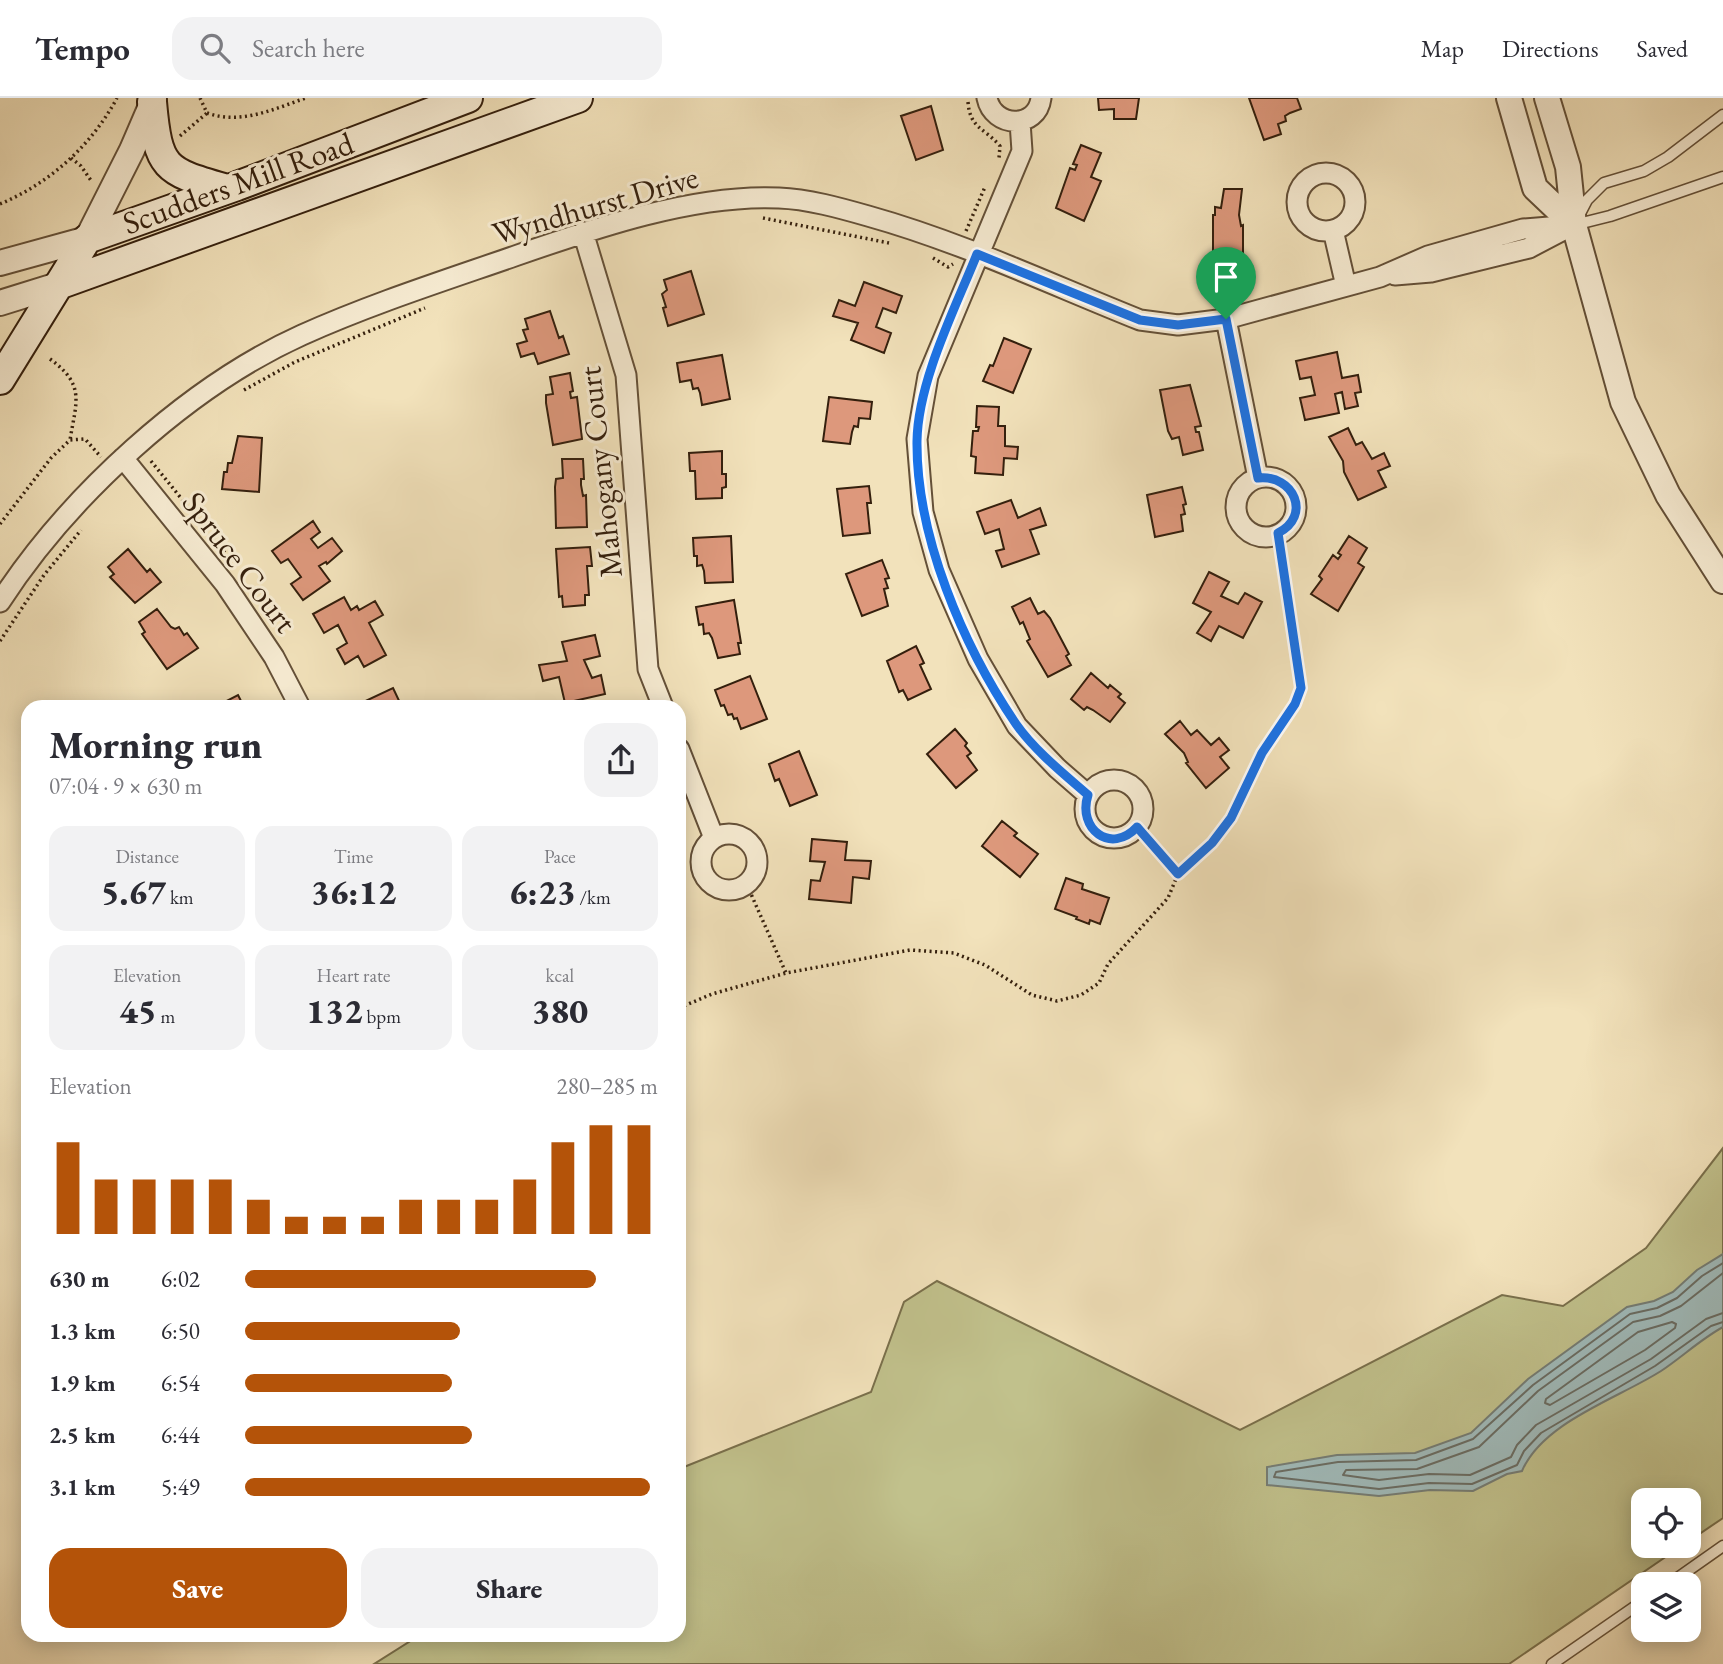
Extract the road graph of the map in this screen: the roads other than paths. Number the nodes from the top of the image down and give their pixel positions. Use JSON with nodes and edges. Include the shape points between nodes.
{"nodes":[{"id":1,"x":468,"y":98,"type":"edge"},
{"id":2,"x":578,"y":98,"type":"edge"},
{"id":3,"x":987,"y":98,"type":"edge"},
{"id":4,"x":1041,"y":98,"type":"edge"},
{"id":5,"x":1509,"y":98,"type":"edge"},
{"id":6,"x":1547,"y":98,"type":"edge"},
{"id":7,"x":153,"y":100,"type":"edge"},
{"id":8,"x":1723,"y":115,"type":"edge"},
{"id":9,"x":1020,"y":122,"type":"junction"},
{"id":10,"x":1723,"y":177,"type":"edge"},
{"id":11,"x":228,"y":189,"type":"junction"},
{"id":12,"x":1574,"y":225,"type":"junction"},
{"id":13,"x":1333,"y":230,"type":"dead end"},
{"id":14,"x":583,"y":232,"type":"junction"},
{"id":15,"x":87,"y":239,"type":"junction"},
{"id":16,"x":977,"y":254,"type":"junction"},
{"id":17,"x":0,"y":263,"type":"edge"},
{"id":18,"x":61,"y":284,"type":"junction"},
{"id":19,"x":1346,"y":286,"type":"junction"},
{"id":20,"x":0,"y":303,"type":"edge"},
{"id":21,"x":1226,"y":319,"type":"junction"},
{"id":22,"x":0,"y":380,"type":"edge"},
{"id":23,"x":117,"y":463,"type":"junction"},
{"id":24,"x":1258,"y":478,"type":"junction"},
{"id":25,"x":1723,"y":581,"type":"edge"},
{"id":26,"x":0,"y":603,"type":"edge"},
{"id":27,"x":296,"y":700,"type":"edge"},
{"id":28,"x":660,"y":700,"type":"edge"},
{"id":29,"x":686,"y":767,"type":"edge"},
{"id":30,"x":1088,"y":795,"type":"junction"},
{"id":31,"x":714,"y":838,"type":"junction"},
{"id":32,"x":1723,"y":1546,"type":"edge"},
{"id":33,"x":1685,"y":1572,"type":"edge"},
{"id":34,"x":1631,"y":1609,"type":"edge"},
{"id":35,"x":1552,"y":1664,"type":"edge"}],
"edges":[{"from":1,"to":11,"type":"main road","name":"Scudders Mill Road"},
{"from":2,"to":18,"type":"main road","name":"Scudders Mill Road"},
{"from":3,"to":9,"type":"street","via":[[994,114]]},
{"from":4,"to":9,"type":"street","via":[[1033,115]]},
{"from":5,"to":12,"type":"street","via":[[1535,188]]},
{"from":6,"to":12,"type":"street","via":[[1568,167]]},
{"from":7,"to":11,"type":"main road","via":[[159,154],[173,172]]},
{"from":7,"to":15,"type":"street"},
{"from":8,"to":12,"type":"lane","via":[[1644,171],[1604,183],[1587,200]]},
{"from":9,"to":16,"type":"street","via":[[1022,150]]},
{"from":10,"to":12,"type":"lane"},
{"from":11,"to":15,"type":"main road","name":"Scudders Mill Road"},
{"from":12,"to":19,"type":"street","name":"Wyndhurst Drive","via":[[1529,248],[1431,272],[1380,276]]},
{"from":12,"to":25,"type":"street","via":[[1623,402],[1668,495]]},
{"from":13,"to":19,"type":"street"},
{"from":14,"to":16,"type":"street","name":"Wyndhurst Drive","via":[[708,202],[780,197],[844,209]]},
{"from":14,"to":23,"type":"street","name":"Wyndhurst Drive","via":[[299,336],[174,413]]},
{"from":14,"to":28,"type":"street","name":"Mahogany Court","via":[[625,375],[648,669]]},
{"from":15,"to":17,"type":"street","name":"Scudders Mill Road"},
{"from":15,"to":18,"type":"main road"},
{"from":16,"to":21,"type":"street","name":"Wyndhurst Drive","via":[[1140,320],[1178,325]]},
{"from":16,"to":30,"type":"street","via":[[928,376],[917,439],[923,512],[939,570],[978,659],[1017,726]]},
{"from":18,"to":20,"type":"street","name":"Scudders Mill Road"},
{"from":18,"to":22,"type":"main road"},
{"from":19,"to":21,"type":"street","name":"Wyndhurst Drive"},
{"from":21,"to":24,"type":"street"},
{"from":23,"to":26,"type":"street","name":"Wyndhurst Drive","via":[[65,516]]},
{"from":23,"to":27,"type":"street","name":"Spruce Court","via":[[225,584]]},
{"from":24,"to":24,"type":"street","via":[[1240,491],[1237,512],[1242,524],[1266,537],[1292,522],[1296,511],[1289,487],[1279,479]]},
{"from":29,"to":31,"type":"street"},
{"from":30,"to":30,"type":"street","via":[[1085,813],[1101,836],[1118,838],[1137,827],[1142,801],[1128,784],[1101,783]]},
{"from":31,"to":31,"type":"street","via":[[703,852],[701,865],[708,882],[724,890],[747,885],[757,865],[753,847],[731,834]]},
{"from":32,"to":33,"type":"lane"},
{"from":34,"to":35,"type":"lane"}]}
